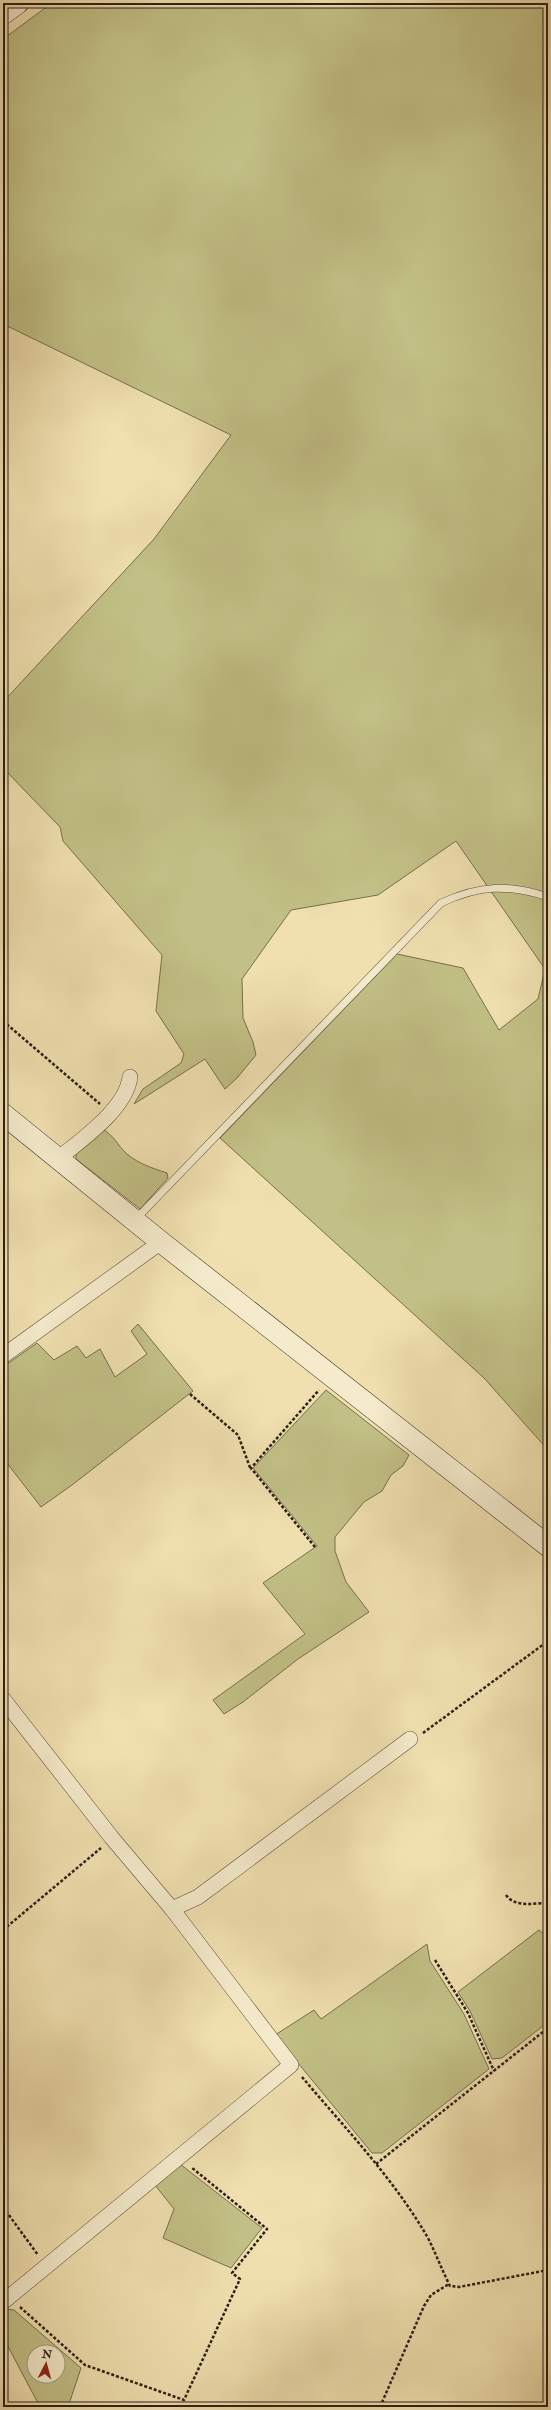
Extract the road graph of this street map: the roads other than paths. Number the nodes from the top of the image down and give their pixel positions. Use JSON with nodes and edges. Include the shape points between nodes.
{"nodes":[{"id":1,"x":18,"y":3,"type":"edge"},
{"id":2,"x":3,"y":14,"type":"edge"},
{"id":3,"x":548,"y":897,"type":"edge"},
{"id":4,"x":130,"y":1077,"type":"dead end"},
{"id":5,"x":3,"y":1114,"type":"edge"},
{"id":6,"x":58,"y":1159,"type":"junction"},
{"id":7,"x":135,"y":1221,"type":"junction"},
{"id":8,"x":161,"y":1242,"type":"junction"},
{"id":9,"x":3,"y":1356,"type":"edge"},
{"id":10,"x":548,"y":1546,"type":"edge"},
{"id":11,"x":3,"y":1698,"type":"edge"},
{"id":12,"x":410,"y":1739,"type":"road end"},
{"id":13,"x":172,"y":1909,"type":"junction"},
{"id":14,"x":6,"y":2299,"type":"edge"}],
"edges":[{"from":1,"to":2,"type":"street"},
{"from":3,"to":7,"type":"lane","via":[[519,890],[478,889],[442,903]]},
{"from":4,"to":6,"type":"street","via":[[123,1096],[110,1113]]},
{"from":5,"to":6,"type":"street"},
{"from":6,"to":7,"type":"street"},
{"from":7,"to":8,"type":"street"},
{"from":8,"to":9,"type":"street"},
{"from":8,"to":10,"type":"street"},
{"from":11,"to":13,"type":"street","via":[[112,1838]]},
{"from":12,"to":13,"type":"street","via":[[198,1897]]},
{"from":13,"to":14,"type":"street","via":[[291,2065]]}]}
